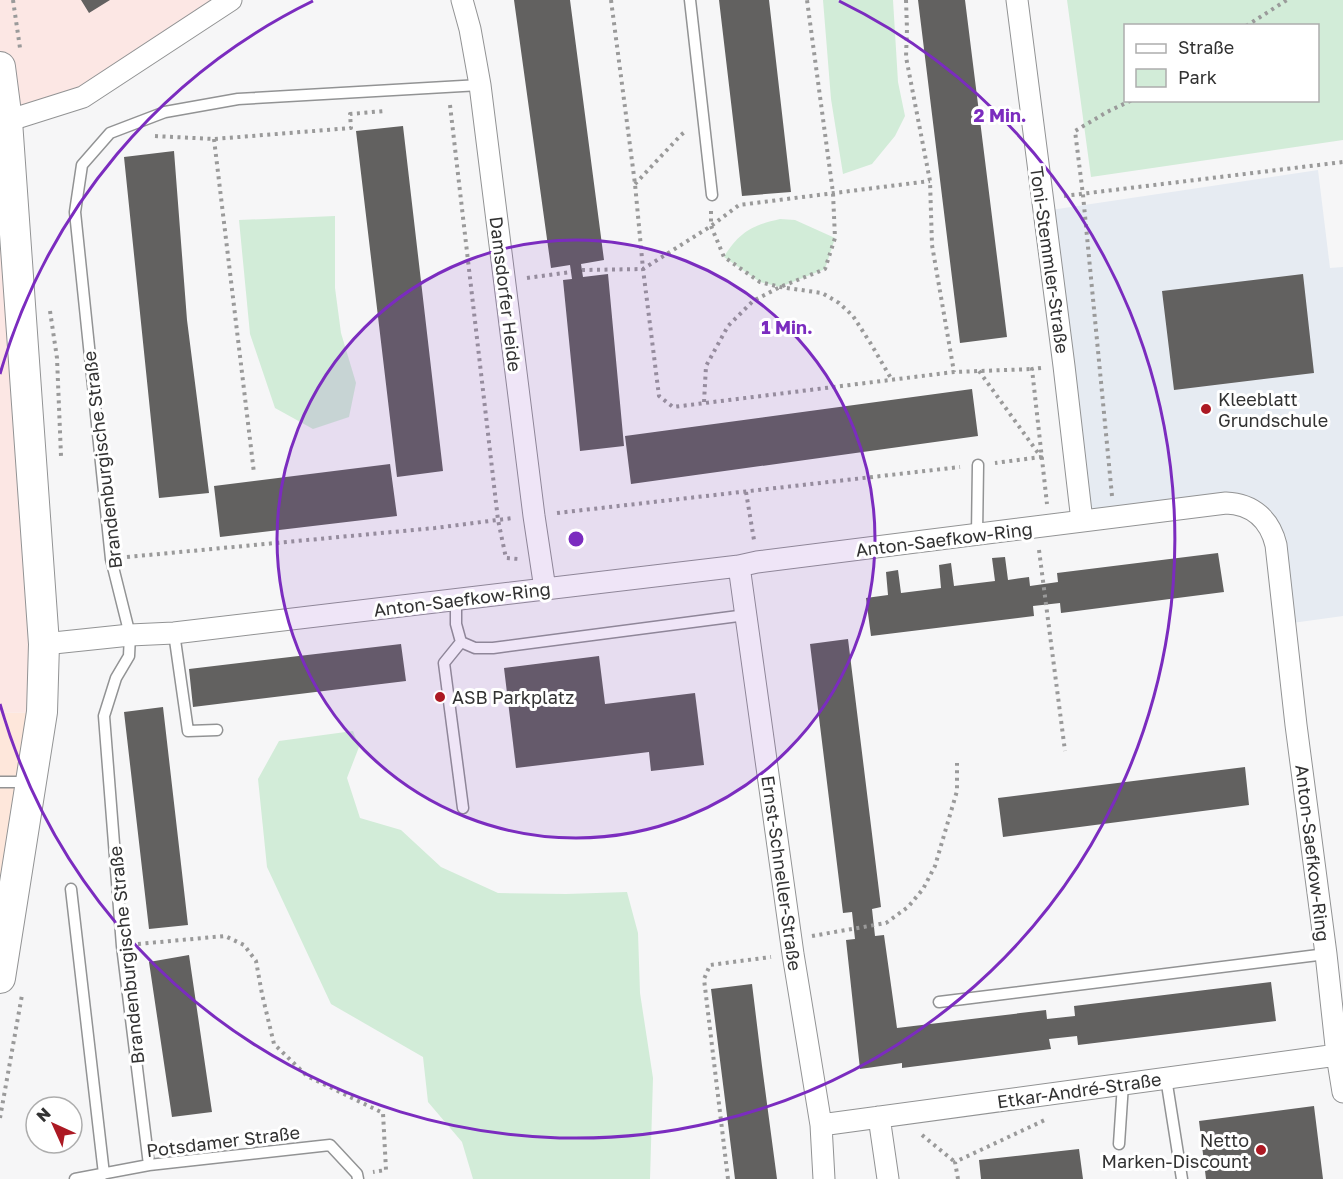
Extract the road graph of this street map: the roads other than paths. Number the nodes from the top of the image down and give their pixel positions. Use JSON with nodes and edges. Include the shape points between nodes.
{"nodes":[{"id":1,"x":231,"y":0,"type":"edge"},
{"id":2,"x":462,"y":0,"type":"edge"},
{"id":3,"x":690,"y":0,"type":"edge"},
{"id":4,"x":1017,"y":0,"type":"edge"},
{"id":5,"x":0,"y":67,"type":"edge"},
{"id":6,"x":480,"y":85,"type":"junction"},
{"id":7,"x":7,"y":121,"type":"junction"},
{"id":8,"x":712,"y":195,"type":"road end"},
{"id":9,"x":978,"y":465,"type":"road end"},
{"id":10,"x":1082,"y":521,"type":"junction"},
{"id":11,"x":977,"y":535,"type":"junction"},
{"id":12,"x":748,"y":564,"type":"junction"},
{"id":13,"x":545,"y":589,"type":"junction"},
{"id":14,"x":456,"y":600,"type":"junction"},
{"id":15,"x":746,"y":615,"type":"junction"},
{"id":16,"x":174,"y":633,"type":"junction"},
{"id":17,"x":130,"y":635,"type":"junction"},
{"id":18,"x":461,"y":642,"type":"junction"},
{"id":19,"x":44,"y":644,"type":"junction"},
{"id":20,"x":217,"y":730,"type":"dead end"},
{"id":21,"x":0,"y":782,"type":"edge"},
{"id":22,"x":31,"y":782,"type":"junction"},
{"id":23,"x":463,"y":808,"type":"dead end"},
{"id":24,"x":71,"y":889,"type":"dead end"},
{"id":25,"x":1326,"y":954,"type":"junction"},
{"id":26,"x":0,"y":978,"type":"edge"},
{"id":27,"x":939,"y":1002,"type":"dead end"},
{"id":28,"x":1336,"y":1055,"type":"junction"},
{"id":29,"x":1166,"y":1078,"type":"junction"},
{"id":30,"x":1123,"y":1084,"type":"junction"},
{"id":31,"x":1343,"y":1092,"type":"edge"},
{"id":32,"x":879,"y":1117,"type":"junction"},
{"id":33,"x":821,"y":1125,"type":"junction"},
{"id":34,"x":1119,"y":1144,"type":"dead end"},
{"id":35,"x":149,"y":1165,"type":"junction"},
{"id":36,"x":104,"y":1174,"type":"junction"},
{"id":37,"x":357,"y":1177,"type":"edge"},
{"id":38,"x":75,"y":1179,"type":"edge"},
{"id":39,"x":824,"y":1179,"type":"edge"},
{"id":40,"x":888,"y":1179,"type":"edge"},
{"id":41,"x":1182,"y":1179,"type":"edge"}],
"edges":[{"from":1,"to":7,"type":"street","via":[[83,97]]},
{"from":2,"to":6,"type":"street","name":"Damsdorfer Heide"},
{"from":3,"to":8,"type":"lane"},
{"from":4,"to":10,"type":"street","name":"Toni-Stemmler-Straße"},
{"from":5,"to":7,"type":"street"},
{"from":6,"to":13,"type":"street","name":"Damsdorfer Heide"},
{"from":6,"to":17,"type":"lane","name":"Brandenburgische Straße","via":[[238,99],[165,112],[110,133],[82,165],[75,212],[111,559]]},
{"from":7,"to":19,"type":"street"},
{"from":9,"to":11,"type":"lane"},
{"from":10,"to":11,"type":"street","name":"Anton-Saefkow-Ring"},
{"from":10,"to":25,"type":"street","name":"Anton-Saefkow-Ring","via":[[1226,503],[1243,506],[1265,519],[1276,545]]},
{"from":11,"to":12,"type":"street","name":"Anton-Saefkow-Ring"},
{"from":12,"to":13,"type":"street","name":"Anton-Saefkow-Ring"},
{"from":12,"to":15,"type":"street","name":"Ernst-Schneller-Straße"},
{"from":13,"to":14,"type":"street","name":"Anton-Saefkow-Ring"},
{"from":14,"to":16,"type":"street","name":"Anton-Saefkow-Ring"},
{"from":14,"to":18,"type":"lane"},
{"from":15,"to":18,"type":"lane","via":[[493,648],[475,648]]},
{"from":15,"to":33,"type":"street","name":"Ernst-Schneller-Straße"},
{"from":16,"to":17,"type":"street","name":"Anton-Saefkow-Ring"},
{"from":16,"to":20,"type":"lane","via":[[189,731]]},
{"from":17,"to":19,"type":"street","name":"Anton-Saefkow-Ring"},
{"from":17,"to":35,"type":"lane","name":"Brandenburgische Straße","via":[[129,656],[116,678],[104,716],[122,946]]},
{"from":18,"to":23,"type":"lane","via":[[444,663]]},
{"from":19,"to":22,"type":"street","via":[[42,712]]},
{"from":21,"to":22,"type":"lane"},
{"from":22,"to":26,"type":"street"},
{"from":24,"to":36,"type":"lane"},
{"from":25,"to":27,"type":"lane"},
{"from":25,"to":28,"type":"street","name":"Anton-Saefkow-Ring"},
{"from":28,"to":29,"type":"street","name":"Etkar-André-Straße"},
{"from":28,"to":31,"type":"street","name":"Anton-Saefkow-Ring"},
{"from":29,"to":30,"type":"street","name":"Etkar-André-Straße"},
{"from":29,"to":41,"type":"lane"},
{"from":30,"to":32,"type":"street","name":"Etkar-André-Straße"},
{"from":30,"to":34,"type":"lane"},
{"from":32,"to":33,"type":"street","name":"Etkar-André-Straße"},
{"from":32,"to":40,"type":"street"},
{"from":33,"to":39,"type":"street","name":"Ernst-Schneller-Straße"},
{"from":35,"to":36,"type":"lane","name":"Potsdamer Straße"},
{"from":35,"to":37,"type":"lane","name":"Potsdamer Straße","via":[[330,1145]]},
{"from":36,"to":38,"type":"lane","name":"Potsdamer Straße"}]}
